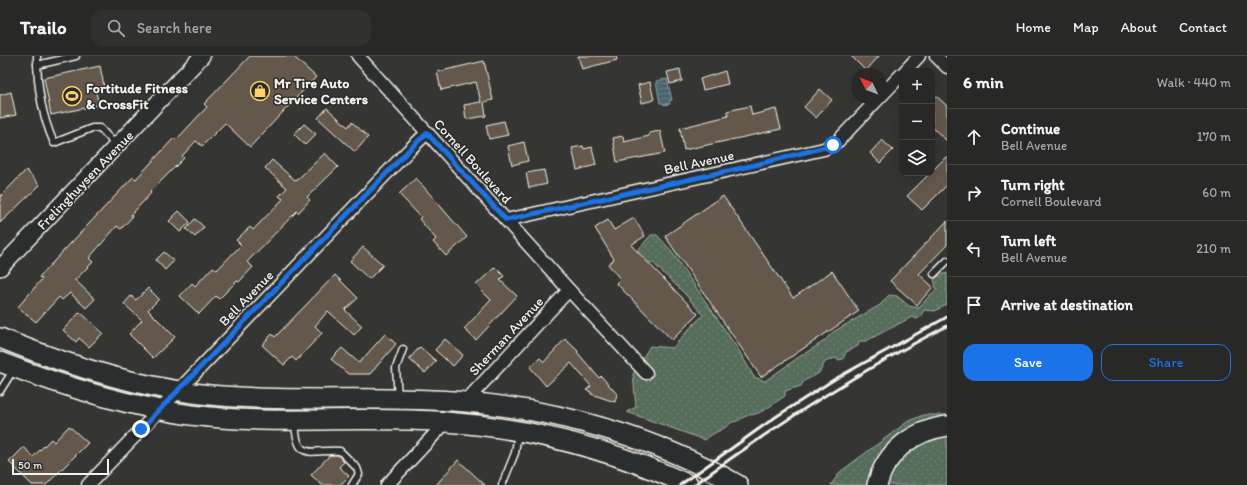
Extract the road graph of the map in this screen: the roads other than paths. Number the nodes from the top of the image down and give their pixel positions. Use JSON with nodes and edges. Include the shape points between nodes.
{"nodes":[{"id":1,"x":37,"y":56,"type":"edge"},
{"id":2,"x":76,"y":56,"type":"edge"},
{"id":3,"x":202,"y":56,"type":"edge"},
{"id":4,"x":358,"y":56,"type":"edge"},
{"id":5,"x":919,"y":56,"type":"edge"},
{"id":6,"x":936,"y":56,"type":"edge"},
{"id":7,"x":37,"y":66,"type":"junction"},
{"id":8,"x":947,"y":66,"type":"edge"},
{"id":9,"x":907,"y":68,"type":"edge"},
{"id":10,"x":899,"y":77,"type":"edge"},
{"id":11,"x":887,"y":90,"type":"edge"},
{"id":12,"x":873,"y":104,"type":"edge"},
{"id":13,"x":427,"y":133,"type":"junction"},
{"id":14,"x":117,"y":146,"type":"junction"},
{"id":15,"x":506,"y":220,"type":"junction"},
{"id":16,"x":947,"y":260,"type":"edge"},
{"id":17,"x":0,"y":268,"type":"edge"},
{"id":18,"x":934,"y":274,"type":"dead end"},
{"id":19,"x":569,"y":290,"type":"junction"},
{"id":20,"x":0,"y":338,"type":"edge"},
{"id":21,"x":403,"y":349,"type":"dead end"},
{"id":22,"x":8,"y":365,"type":"edge"},
{"id":23,"x":646,"y":373,"type":"dead end"},
{"id":24,"x":177,"y":390,"type":"junction"},
{"id":25,"x":0,"y":391,"type":"edge"},
{"id":26,"x":398,"y":399,"type":"junction"},
{"id":27,"x":465,"y":402,"type":"junction"},
{"id":28,"x":159,"y":410,"type":"junction"},
{"id":29,"x":295,"y":420,"type":"junction"},
{"id":30,"x":446,"y":422,"type":"junction"},
{"id":31,"x":947,"y":426,"type":"edge"},
{"id":32,"x":518,"y":432,"type":"junction"},
{"id":33,"x":88,"y":485,"type":"edge"},
{"id":34,"x":352,"y":485,"type":"edge"},
{"id":35,"x":387,"y":485,"type":"edge"},
{"id":36,"x":502,"y":485,"type":"edge"},
{"id":37,"x":688,"y":485,"type":"edge"},
{"id":38,"x":738,"y":485,"type":"edge"},
{"id":39,"x":877,"y":485,"type":"edge"}],
"edges":[{"from":1,"to":7,"type":"lane"},
{"from":2,"to":7,"type":"lane"},
{"from":3,"to":14,"type":"street","name":"Frelinghuysen Avenue"},
{"from":4,"to":13,"type":"street","name":"Cornell Boulevard"},
{"from":5,"to":9,"type":"street"},
{"from":6,"to":8,"type":"street"},
{"from":7,"to":14,"type":"lane","via":[[46,125],[54,143],[92,128],[100,128]]},
{"from":10,"to":11,"type":"street","name":"Bell Avenue"},
{"from":12,"to":15,"type":"street","name":"Bell Avenue","via":[[838,141],[824,149]]},
{"from":13,"to":15,"type":"street","name":"Cornell Boulevard"},
{"from":13,"to":24,"type":"street","name":"Bell Avenue"},
{"from":14,"to":17,"type":"street","name":"Frelinghuysen Avenue"},
{"from":15,"to":19,"type":"street","name":"Cornell Boulevard"},
{"from":16,"to":18,"type":"lane"},
{"from":19,"to":23,"type":"street","name":"Cornell Boulevard"},
{"from":19,"to":27,"type":"street","name":"Sherman Avenue"},
{"from":20,"to":24,"type":"highway","via":[[83,368]]},
{"from":21,"to":26,"type":"lane","via":[[396,368]]},
{"from":22,"to":25,"type":"lane"},
{"from":22,"to":28,"type":"highway","via":[[71,388]]},
{"from":24,"to":26,"type":"highway","via":[[249,397]]},
{"from":24,"to":28,"type":"street","name":"Bell Avenue"},
{"from":26,"to":27,"type":"highway"},
{"from":27,"to":38,"type":"highway","via":[[542,414],[616,433],[708,467]]},
{"from":28,"to":29,"type":"highway","via":[[219,417]]},
{"from":28,"to":33,"type":"street","name":"Bell Avenue"},
{"from":29,"to":30,"type":"highway"},
{"from":29,"to":34,"type":"lane","via":[[296,439],[304,450],[314,453],[340,451],[357,468],[359,474]]},
{"from":30,"to":32,"type":"highway"},
{"from":30,"to":35,"type":"street"},
{"from":31,"to":39,"type":"highway","via":[[924,431],[901,445],[886,462]]},
{"from":32,"to":36,"type":"lane","via":[[515,453]]},
{"from":32,"to":37,"type":"highway","via":[[574,444],[617,457]]}]}
